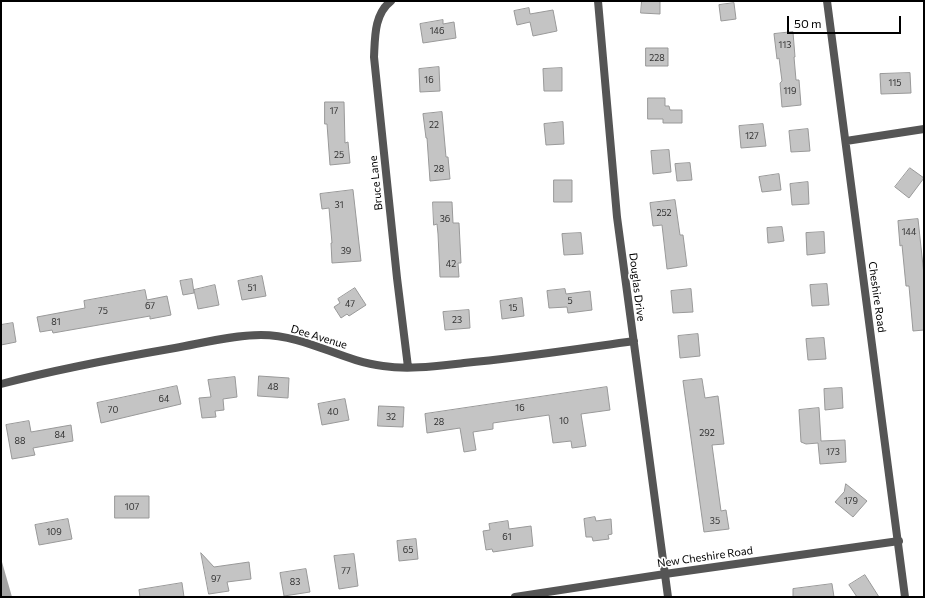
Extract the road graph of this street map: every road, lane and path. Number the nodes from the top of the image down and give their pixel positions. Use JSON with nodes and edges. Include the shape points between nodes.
{"nodes":[{"id":1,"x":391,"y":1,"type":"edge"},
{"id":2,"x":598,"y":1,"type":"edge"},
{"id":3,"x":827,"y":1,"type":"edge"},
{"id":4,"x":924,"y":129,"type":"edge"},
{"id":5,"x":846,"y":141,"type":"junction"},
{"id":6,"x":634,"y":341,"type":"junction"},
{"id":7,"x":408,"y":367,"type":"junction"},
{"id":8,"x":1,"y":384,"type":"edge"},
{"id":9,"x":899,"y":541,"type":"junction"},
{"id":10,"x":665,"y":574,"type":"junction"},
{"id":11,"x":518,"y":597,"type":"edge"},
{"id":12,"x":668,"y":597,"type":"edge"},
{"id":13,"x":905,"y":597,"type":"edge"}],
"edges":[{"from":1,"to":7,"type":"street","name":"Bruce Lane","via":[[379,18],[374,57]]},
{"from":2,"to":6,"type":"street","name":"Douglas Drive","via":[[617,217]]},
{"from":3,"to":5,"type":"street","name":"Cheshire Road"},
{"from":4,"to":5,"type":"street"},
{"from":5,"to":9,"type":"street","name":"Cheshire Road"},
{"from":6,"to":7,"type":"street","name":"Dee Avenue","via":[[486,361]]},
{"from":6,"to":10,"type":"street","name":"Douglas Drive"},
{"from":7,"to":8,"type":"street","name":"Dee Avenue","via":[[358,361],[313,344],[262,335],[236,337],[133,356]]},
{"from":9,"to":10,"type":"street","name":"New Cheshire Road"},
{"from":9,"to":13,"type":"street","name":"Cheshire Road"},
{"from":10,"to":11,"type":"street","name":"New Cheshire Road"},
{"from":10,"to":12,"type":"street","name":"Douglas Drive"}]}
